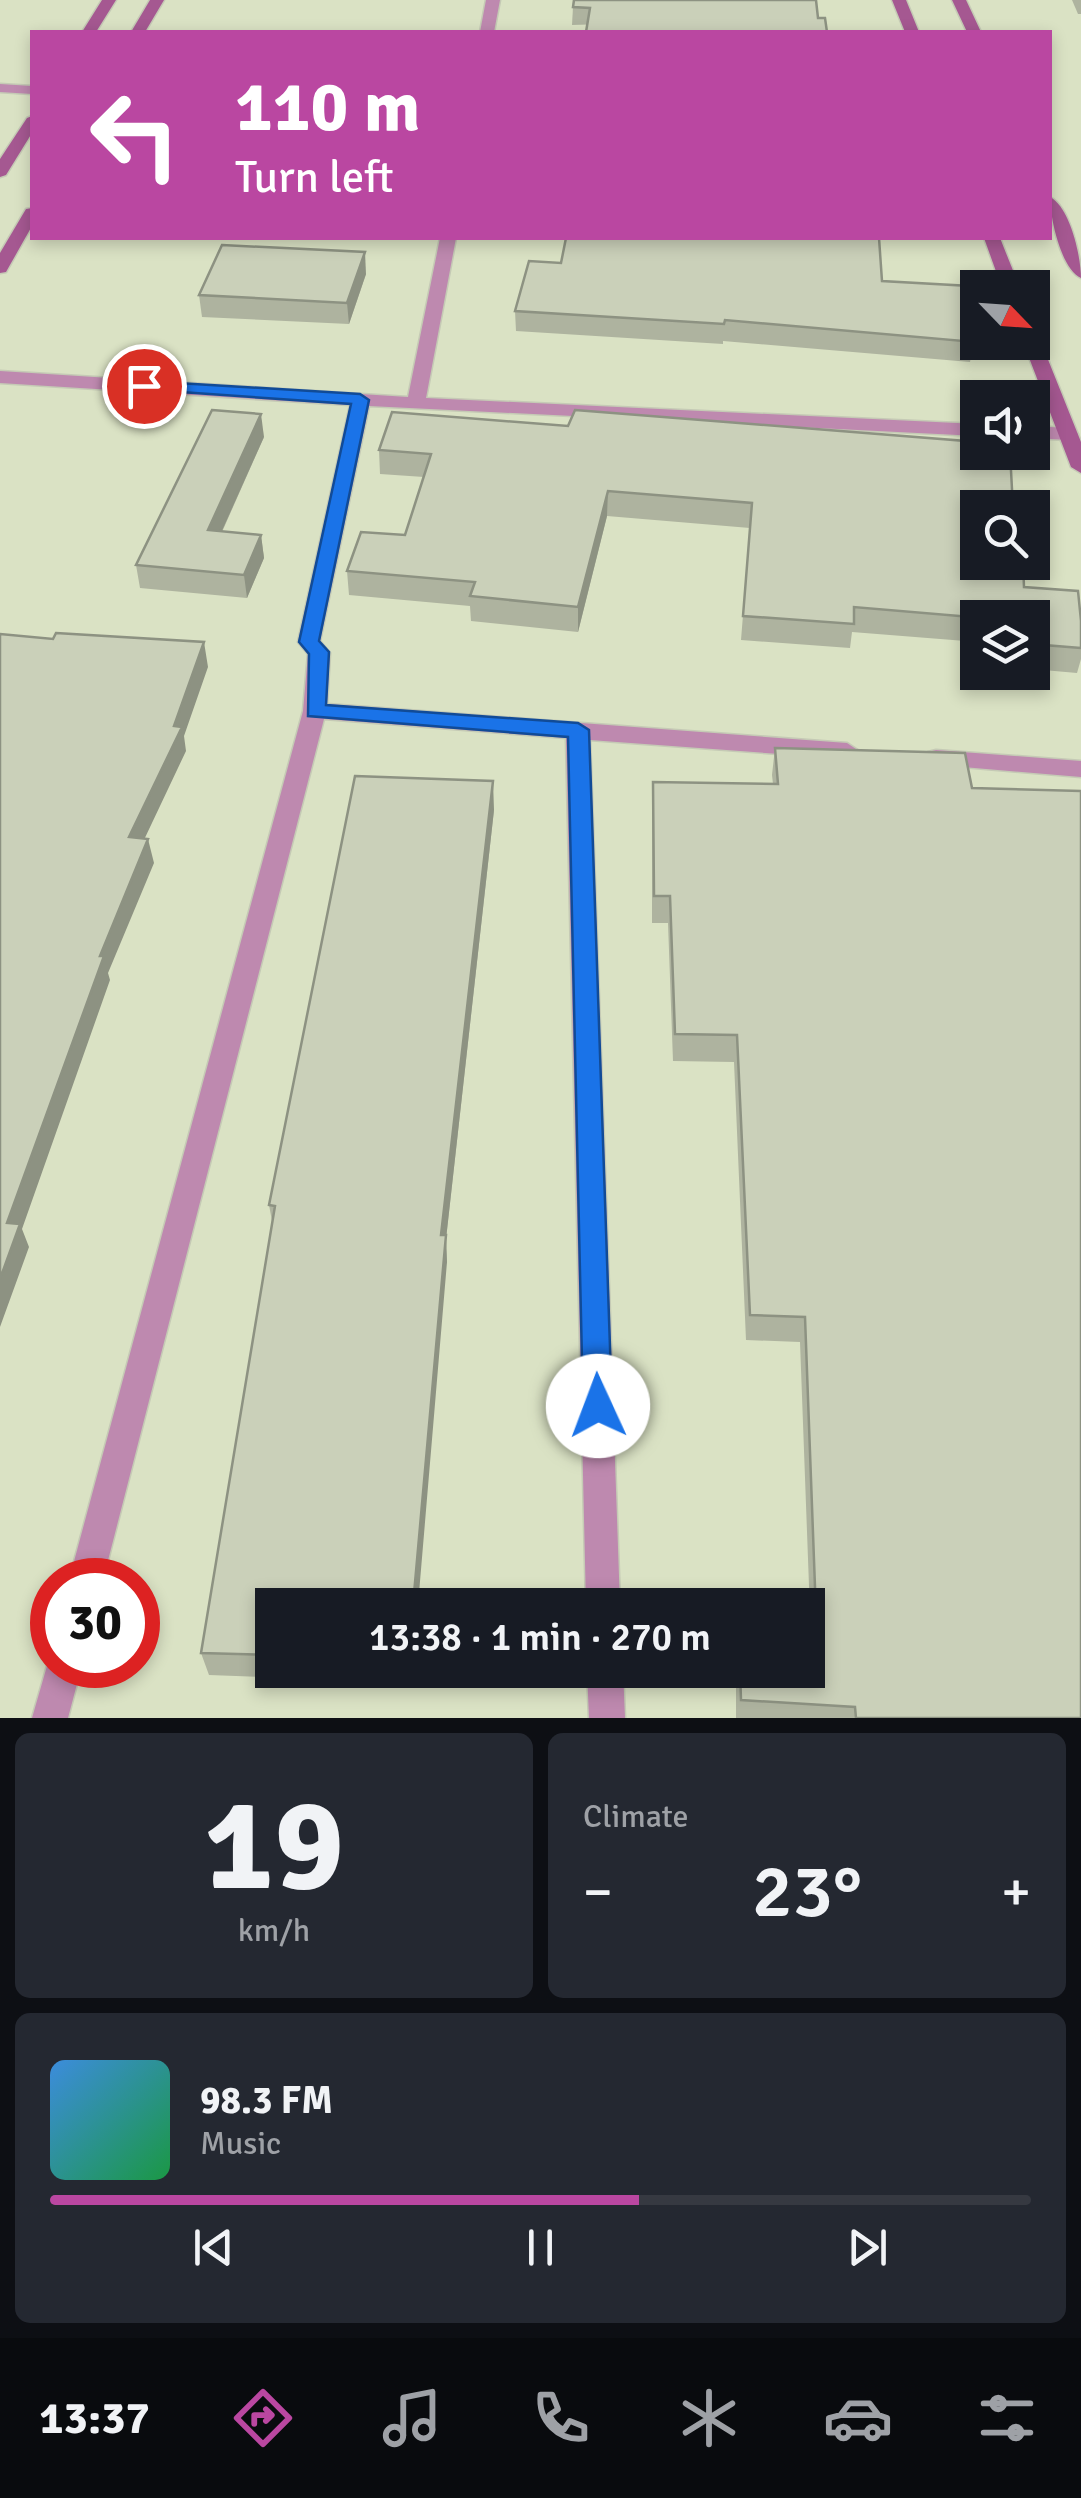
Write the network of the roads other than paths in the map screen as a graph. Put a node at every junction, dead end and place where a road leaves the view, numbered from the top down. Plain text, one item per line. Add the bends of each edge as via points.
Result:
1 (109, 0) edge
2 (157, 0) edge
3 (493, 0) edge
4 (899, 0) edge
5 (959, 0) edge
6 (89, 30) edge
7 (139, 30) edge
8 (487, 30) edge
9 (911, 30) edge
10 (973, 30) edge
11 (0, 88) edge
12 (30, 90) edge
13 (30, 124) edge
14 (0, 172) edge
15 (1052, 207) edge
16 (30, 216) edge
17 (448, 240) edge
18 (993, 240) edge
19 (0, 268) edge
20 (1004, 270) edge
21 (1081, 273) edge
22 (1039, 360) edge
23 (0, 376) edge
24 (360, 400) junction
25 (416, 403) junction
26 (960, 429) edge
27 (1050, 433) edge
28 (1068, 434) junction
29 (1081, 467) edge
30 (315, 711) junction
31 (578, 730) junction
32 (868, 753) edge
33 (907, 756) edge
34 (1081, 769) edge
35 (92, 1558) edge
36 (603, 1588) edge
37 (58, 1688) edge
38 (606, 1688) edge
39 (50, 1718) edge
40 (607, 1718) edge

1 - 6 street
2 - 7 street
3 - 8 street
4 - 9 street
5 - 10 street
11 - 12 street
13 - 14 street
15 - 21 street
16 - 19 street
17 - 25 street
18 - 20 street
22 - 28 street
23 - 24 street
24 - 25 street
24 - 30 street via 309,642 319,652
25 - 26 street
27 - 28 street
28 - 29 street
30 - 31 street
30 - 35 street
31 - 32 street
31 - 36 street
33 - 34 street
37 - 39 street
38 - 40 street

